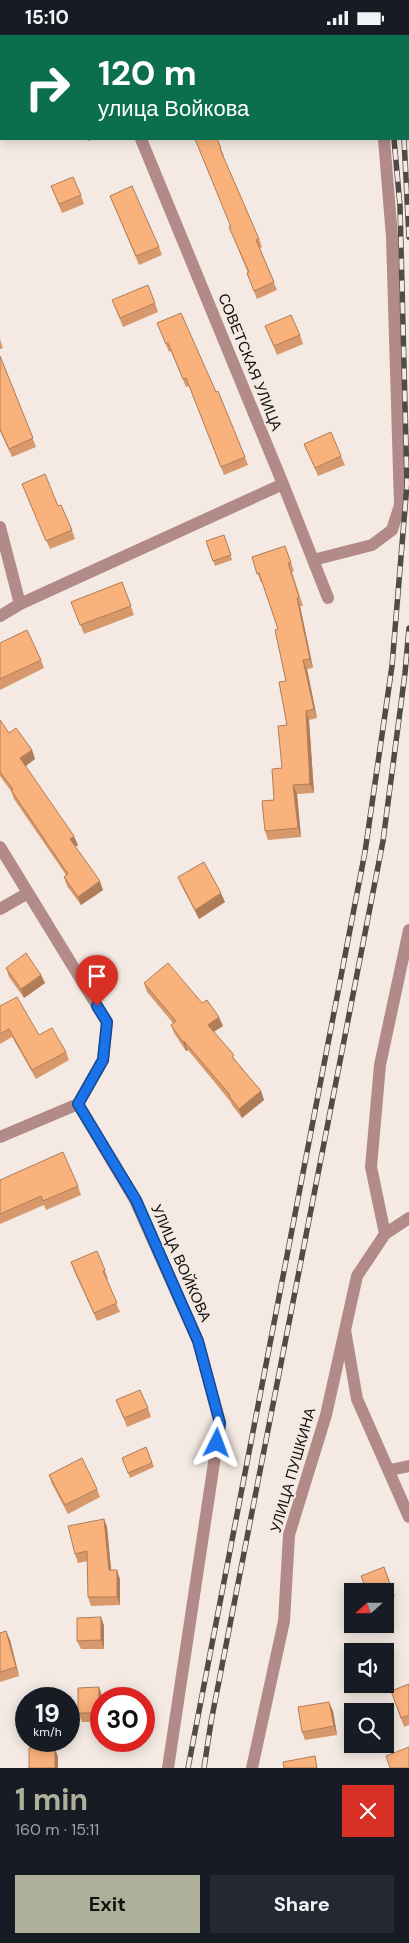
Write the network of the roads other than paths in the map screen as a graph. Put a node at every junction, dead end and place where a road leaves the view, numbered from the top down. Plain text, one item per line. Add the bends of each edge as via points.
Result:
1 (141, 140) edge
2 (384, 140) edge
3 (283, 484) junction
4 (0, 527) edge
5 (313, 560) junction
6 (328, 599) dead end
7 (20, 604) junction
8 (0, 615) edge
9 (0, 847) edge
10 (28, 893) junction
11 (0, 909) edge
12 (409, 931) edge
13 (78, 1104) junction
14 (0, 1137) edge
15 (409, 1218) edge
16 (385, 1234) junction
17 (345, 1330) junction
18 (409, 1466) edge
19 (390, 1470) junction
20 (409, 1517) edge
21 (168, 1768) edge
22 (252, 1768) edge

1 - 3 street, СОВЕТСКАЯ УЛИЦА
2 - 5 street via 392,237 400,505 392,530 372,545
3 - 5 street, СОВЕТСКАЯ УЛИЦА
3 - 7 street
4 - 7 street
5 - 6 street, СОВЕТСКАЯ УЛИЦА
7 - 8 street
9 - 10 street
10 - 11 street
10 - 13 street via 107,1022 103,1060
12 - 16 street via 380,1065 371,1167
13 - 14 street
13 - 21 street, УЛИЦА ВОЙКОВА via 136,1200 198,1341 220,1423
15 - 16 street
16 - 17 street, УЛИЦА ПУШКИНА via 357,1276
17 - 19 street via 357,1399
17 - 22 street, УЛИЦА ПУШКИНА via 326,1415 289,1535 284,1621
18 - 19 street
19 - 20 street

